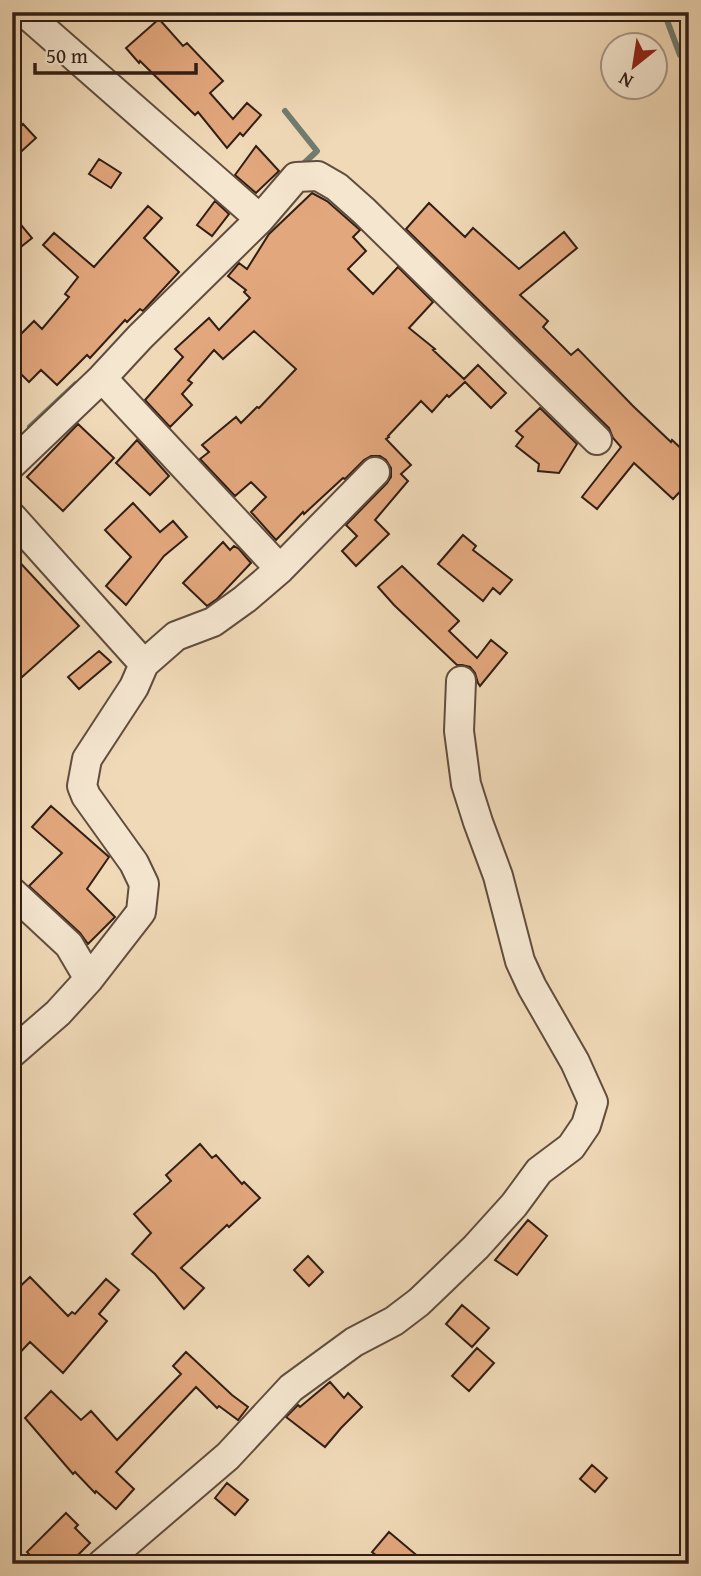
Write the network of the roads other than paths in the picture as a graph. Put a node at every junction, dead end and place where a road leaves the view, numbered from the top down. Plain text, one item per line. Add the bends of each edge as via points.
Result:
1 (24, 12) edge
2 (260, 219) junction
3 (102, 378) junction
4 (597, 440) dead end
5 (12, 464) edge
6 (375, 472) dead end
7 (12, 517) edge
8 (280, 569) junction
9 (144, 664) junction
10 (461, 681) dead end
11 (12, 892) edge
12 (89, 979) junction
13 (17, 1040) edge
14 (102, 1564) edge

1 - 2 street
2 - 3 street
2 - 4 street via 296,177 318,176 337,187
3 - 5 street
3 - 8 street
6 - 8 street
7 - 9 street
8 - 9 street via 213,622 176,636
9 - 12 street via 88,759 84,774 86,796 144,884 141,912
10 - 14 street via 458,731 466,783 498,876 520,961 593,1102 586,1125 571,1147 539,1171 484,1239 419,1302 291,1388 228,1456
11 - 12 street via 69,945
12 - 13 street via 58,1013

